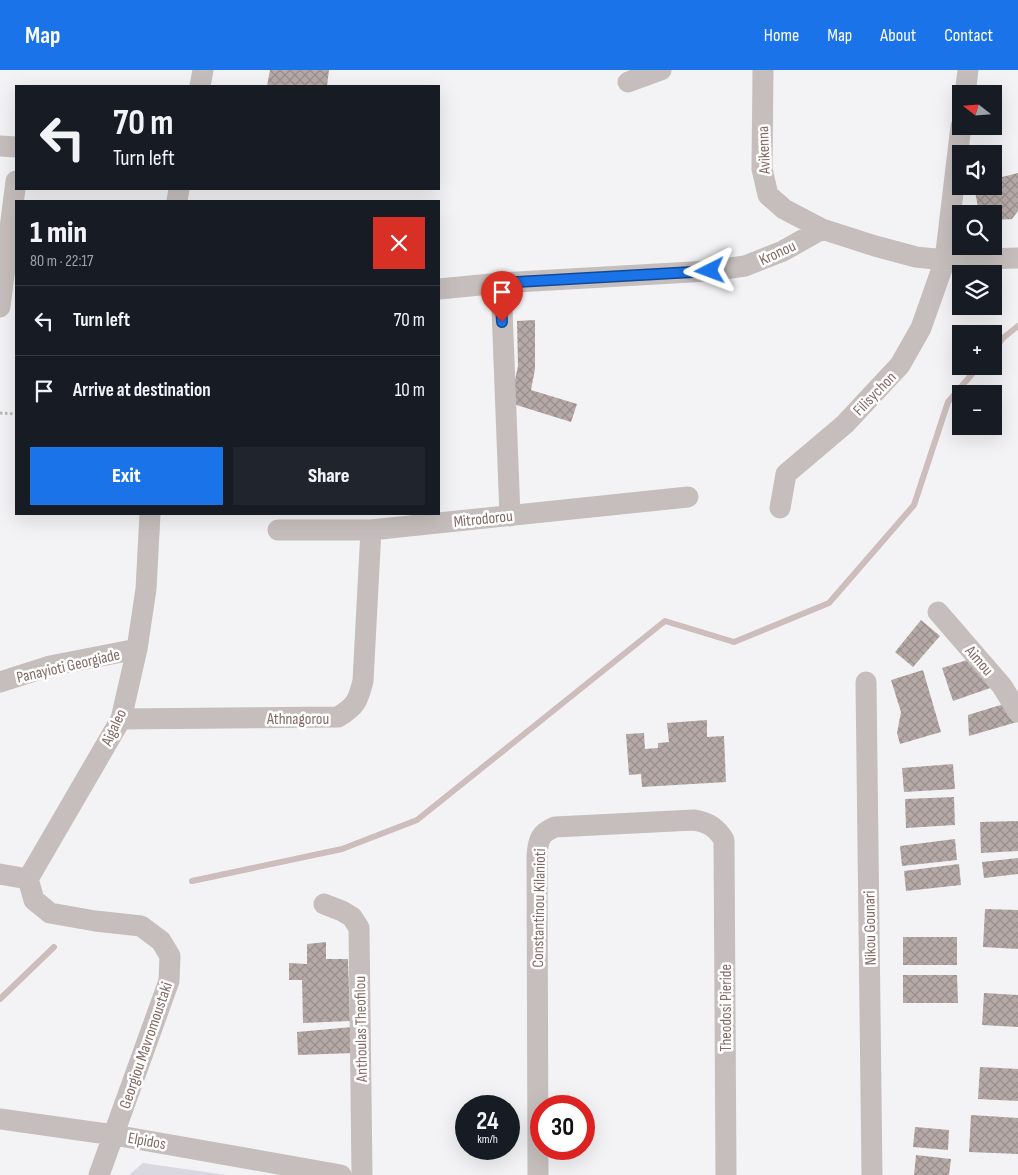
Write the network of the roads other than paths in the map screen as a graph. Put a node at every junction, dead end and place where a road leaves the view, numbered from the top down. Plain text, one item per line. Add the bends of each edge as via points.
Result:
1 (203, 70) edge
2 (661, 70) edge
3 (763, 70) edge
4 (968, 70) edge
5 (628, 82) dead end
6 (200, 85) edge
7 (967, 85) edge
8 (960, 135) edge
9 (0, 146) edge
10 (15, 147) edge
11 (15, 189) edge
12 (822, 228) junction
13 (1018, 258) edge
14 (945, 260) junction
15 (500, 283) junction
16 (440, 288) edge
17 (0, 307) edge
18 (688, 497) dead end
19 (780, 508) dead end
20 (150, 515) edge
21 (510, 516) junction
22 (278, 530) dead end
23 (371, 530) junction
24 (938, 612) dead end
25 (137, 649) junction
26 (0, 682) edge
27 (866, 682) dead end
28 (1018, 712) edge
29 (121, 719) junction
30 (724, 840) joint
31 (0, 874) edge
32 (28, 879) junction
33 (324, 904) dead end
34 (0, 1119) edge
35 (114, 1134) junction
36 (99, 1175) edge
37 (341, 1175) edge
38 (362, 1175) edge
39 (538, 1175) edge
40 (726, 1175) edge
41 (872, 1175) edge

1 - 6 street
2 - 5 street
3 - 12 street, Avikenna via 762,170 768,195 784,209
4 - 7 street
8 - 14 street, Filisychon
9 - 10 street
11 - 17 street
12 - 14 street via 916,257
12 - 15 street, Kronou via 784,251 745,266 710,271
13 - 14 street
14 - 19 street, Filisychon via 921,328 900,366 844,424 786,474
15 - 16 street, Kronou
15 - 21 street
18 - 21 street, Mitrodorou
20 - 25 street, Aigaleo via 146,589
21 - 23 street, Mitrodorou
22 - 23 street, Mitrodorou
23 - 29 street, Athnagorou via 363,681 358,700 349,711 338,717
24 - 28 street, Aimou via 1002,686
25 - 26 street, Panayioti Georgiade via 50,666
25 - 29 street, Aigaleo
27 - 41 street, Nikou Gounari
29 - 32 street, Aigaleo
30 - 39 street, Constantinou Kilanioti via 705,821 694,820 555,826 542,835 537,856
30 - 40 street, Theodosi Pieride
31 - 32 street
32 - 35 street, Georgiou Mavromoustaki via 34,900 50,913 142,926 161,941 170,956 169,981
33 - 38 street, Anthoulas Theofilou via 352,917 359,928
34 - 35 street, Elpidos
35 - 36 street, Georgiou Mavromoustaki
35 - 37 street, Elpidos

